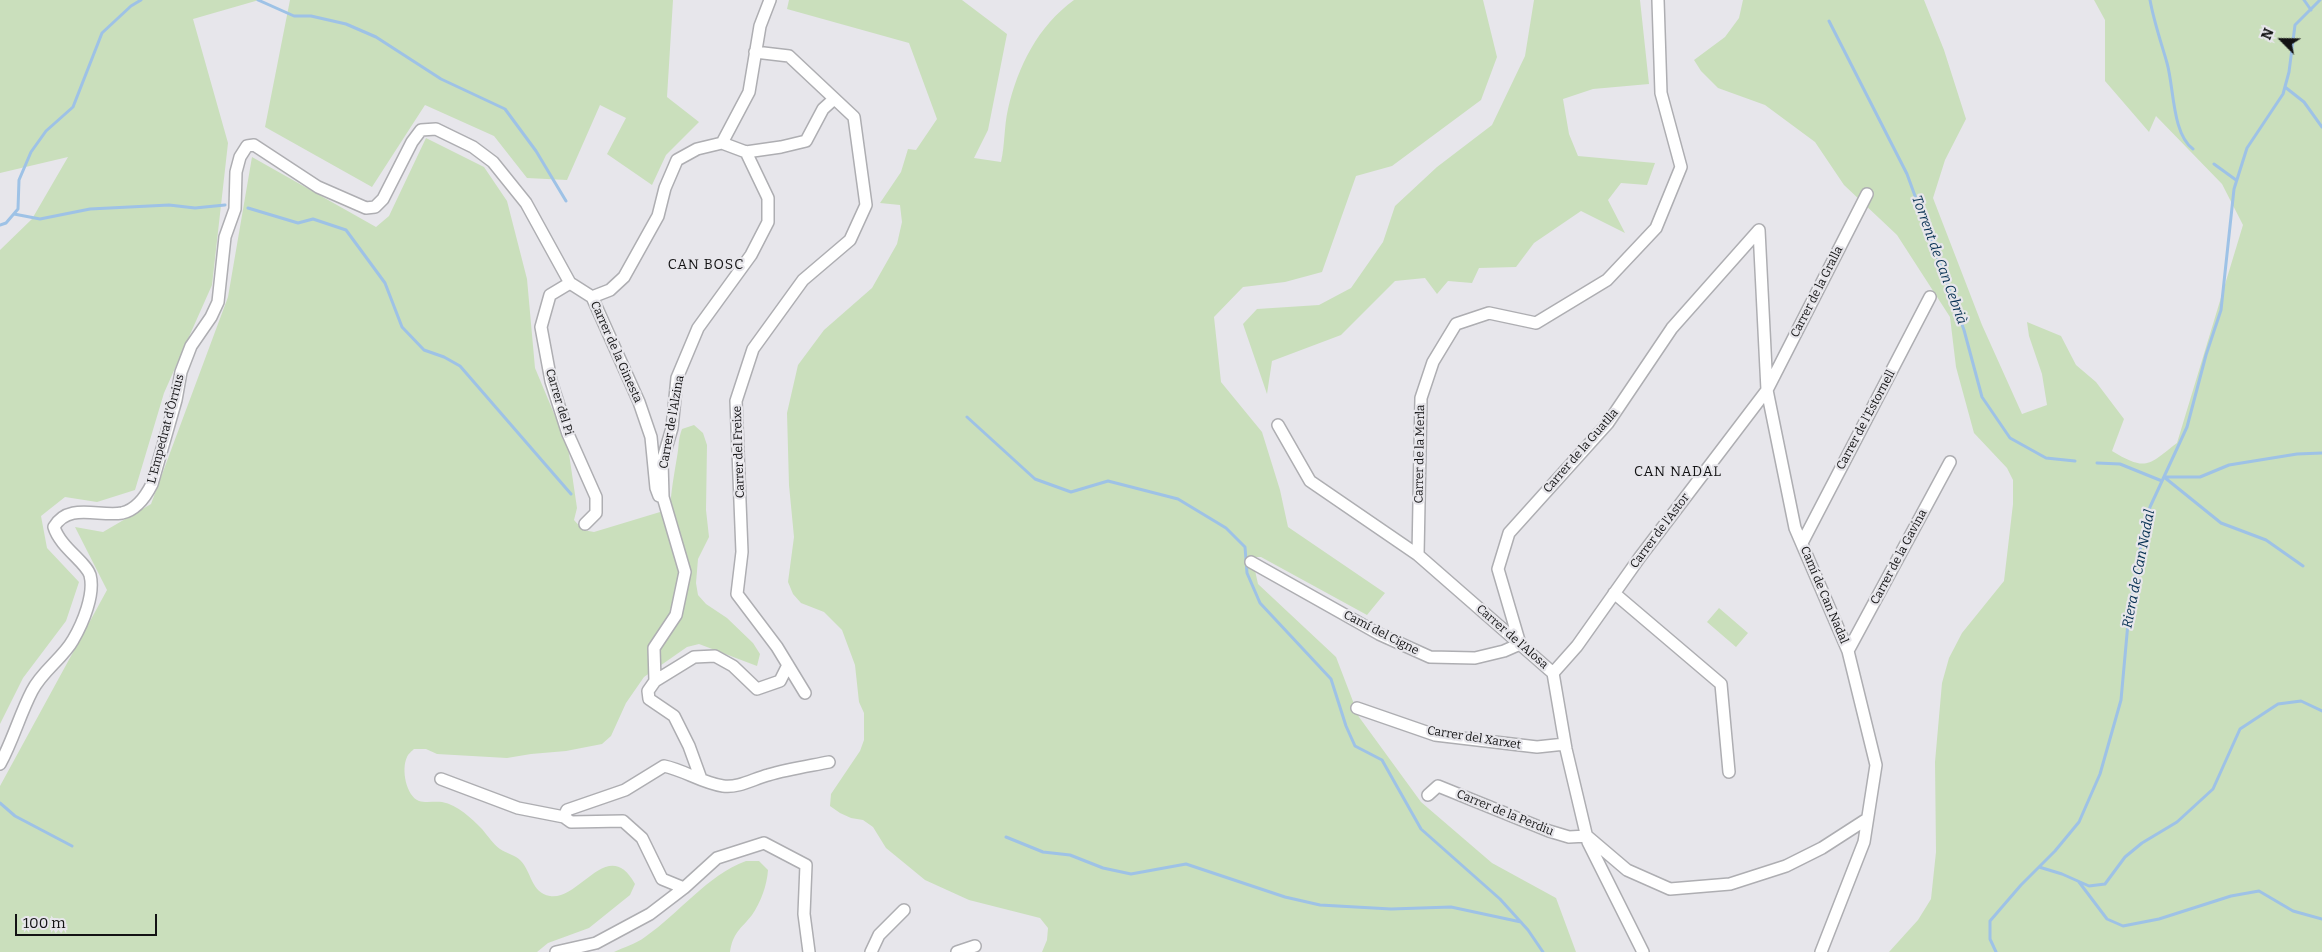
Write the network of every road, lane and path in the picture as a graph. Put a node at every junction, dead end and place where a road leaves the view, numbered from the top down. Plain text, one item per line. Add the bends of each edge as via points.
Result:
1 (770, 0) edge
2 (1658, 0) edge
3 (755, 52) junction
4 (834, 99) junction
5 (722, 143) junction
6 (247, 146) joint
7 (746, 152) junction
8 (1867, 194) dead end
9 (1759, 230) joint
10 (570, 283) junction
11 (592, 297) junction
12 (1930, 297) dead end
13 (1767, 390) junction
14 (1278, 425) dead end
15 (1950, 462) dead end
16 (663, 497) junction
17 (585, 524) dead end
18 (1802, 544) junction
19 (1418, 555) junction
20 (1251, 562) dead end
21 (1614, 593) junction
22 (1520, 644) junction
23 (1848, 651) junction
24 (788, 665) junction
25 (1553, 673) junction
26 (655, 681) junction
27 (805, 693) dead end
28 (1357, 708) dead end
29 (1565, 744) junction
30 (829, 762) dead end
31 (0, 764) edge
32 (1729, 772) dead end
33 (441, 778) dead end
34 (700, 779) junction
35 (1428, 795) dead end
36 (567, 819) junction
37 (1868, 819) junction
38 (1587, 836) junction
39 (684, 888) junction
40 (904, 910) dead end
41 (975, 946) dead end
42 (556, 952) edge
43 (809, 952) edge
44 (871, 952) edge
45 (957, 952) edge
46 (1643, 952) edge
47 (1821, 952) edge

1 - 3 street
2 - 19 street, Carrer de la Merla via 1661,93 1681,167 1656,228 1607,280 1536,322 1489,314 1456,324 1433,362 1422,398
3 - 4 street, Carrer del Freixe via 789,56
3 - 5 street via 749,92
4 - 7 street via 823,108 806,141
4 - 24 street, Carrer del Freixe via 854,117 866,206 850,240 803,280 753,349 736,401 742,552 737,594
5 - 7 street
5 - 11 street via 697,149 677,160 658,216 624,277 610,290
6 - 10 street, Carrer de la Ginesta via 254,145 318,187 366,208 383,199 421,130 436,129 473,147 493,162 526,203
6 - 31 street, L'Empedrat d'Òrrius via 236,172 235,208 225,237 218,302 212,317 191,346 181,372 152,484 135,506 123,513 69,512 54,526 56,535 90,572 92,586 72,641 33,689
7 - 16 street, Carrer de l'Alzina via 768,198 768,222 750,256 698,328 677,378 672,428 662,462
8 - 13 street, Carrer de la Gralla
9 - 13 street, Camí de Can Nadal
9 - 22 street, Carrer de la Guatlla via 1672,328 1608,424 1508,532 1498,569
10 - 11 street, Carrer de la Ginesta
10 - 17 street, Carrer del Pi via 550,295 541,327 551,381 568,434 596,497 596,513
11 - 16 street, Carrer de la Ginesta via 639,402 651,437 656,488 659,496
12 - 18 street, Carrer de l'Estornell
13 - 18 street, Camí de Can Nadal via 1795,528
13 - 21 street, Carrer de l'Astor
14 - 19 street, Carrer de l'Alosa via 1310,481
15 - 23 street, Carrer de la Gavina
16 - 26 street, Carrer de l'Alzina via 685,572 676,615 654,648
18 - 23 street, Camí de Can Nadal
19 - 22 street, Carrer de l'Alosa
20 - 22 street, Camí del Cigne via 1378,634 1430,657 1475,658
21 - 25 street, Carrer de l'Astor via 1577,646
21 - 32 street via 1721,684
22 - 25 street, Carrer de l'Alosa
23 - 37 street, Camí de Can Nadal via 1876,765
24 - 26 street via 780,681 757,689 733,666 715,656 694,658
24 - 27 street, Carrer del Freixe
25 - 29 street, Carrer de l'Alosa
26 - 34 street, Carrer de l'Alzina via 648,691 649,699 674,716
28 - 29 street, Carrer del Xarxet via 1434,735 1537,747
29 - 38 street, Carrer de l'Alosa
30 - 34 street via 724,786
33 - 36 street via 518,808
34 - 36 street via 664,766 625,790 567,810
35 - 38 street, Carrer de la Perdiu via 1438,786 1550,831 1569,837
36 - 39 street via 623,821 642,838 662,879
37 - 38 street via 1786,866 1730,884 1670,889 1627,870
37 - 47 street, Camí de Can Nadal via 1864,842
38 - 46 street, Carrer de l'Alosa
39 - 42 street via 650,914 596,943
39 - 43 street via 718,858 764,843 806,865 804,914
40 - 44 street via 879,935
41 - 45 street

